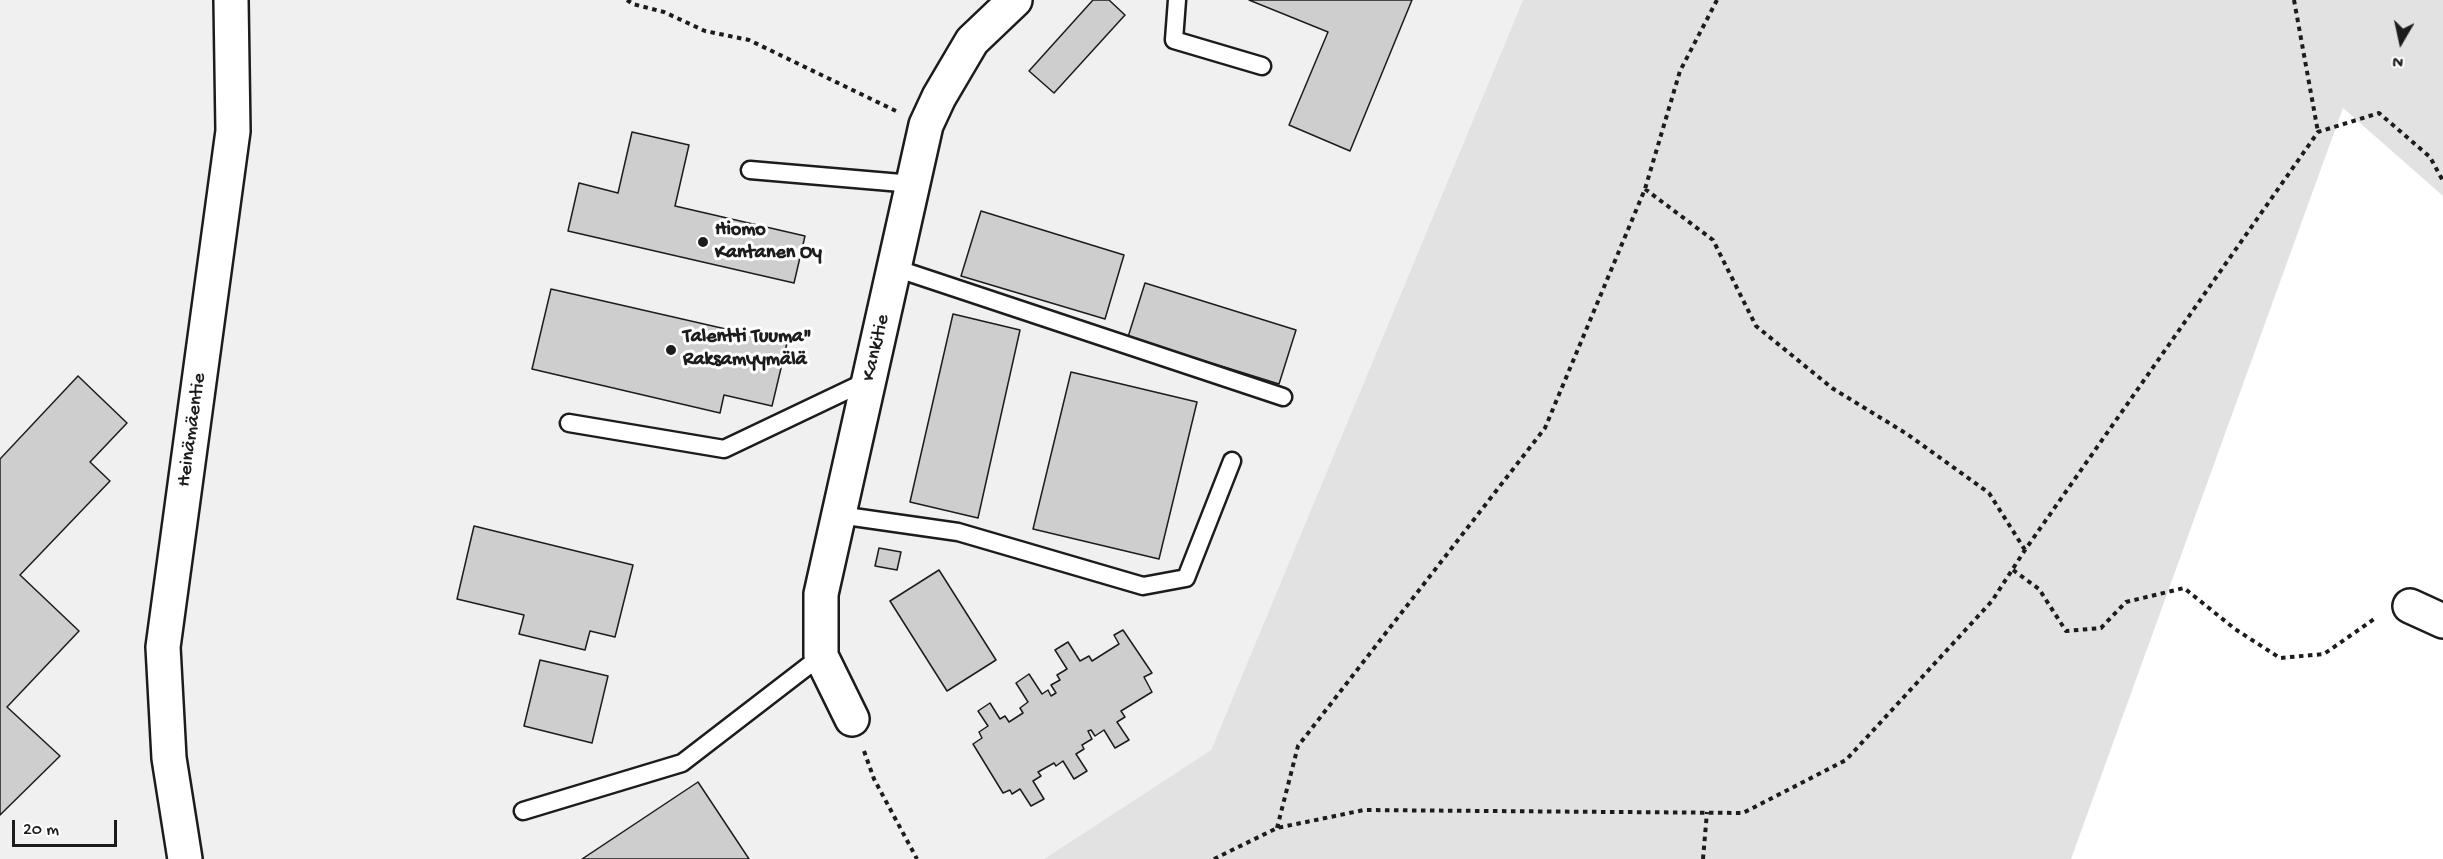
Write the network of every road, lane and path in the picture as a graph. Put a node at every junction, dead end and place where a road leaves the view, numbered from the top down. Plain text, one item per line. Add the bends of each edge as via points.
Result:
1 (231, 0) edge
2 (627, 0) edge
3 (1015, 0) edge
4 (1177, 0) edge
5 (1717, 0) edge
6 (2294, 0) edge
7 (1262, 66) dead end
8 (926, 125) junction
9 (2318, 132) junction
10 (750, 170) dead end
11 (2443, 181) edge
12 (913, 184) junction
13 (1645, 189) junction
14 (895, 268) junction
15 (870, 380) junction
16 (1283, 397) dead end
17 (569, 423) dead end
18 (1232, 461) dead end
19 (839, 515) junction
20 (2025, 550) junction
21 (2013, 570) junction
22 (2423, 612) edge
23 (821, 656) junction
24 (852, 719) joint
25 (523, 811) dead end
26 (1707, 812) junction
27 (1277, 828) junction
28 (185, 859) edge
29 (917, 859) edge
30 (1214, 859) edge
31 (1702, 859) edge

1 - 28 street, Heinämäentie via 233,131 163,647 169,758
2 - 8 path via 705,31 749,40
3 - 8 street, Kankitie via 972,41
4 - 7 lane via 1174,40
5 - 13 path via 1680,71
6 - 9 path
8 - 12 street, Kankitie
9 - 11 path via 2379,112 2430,157
9 - 20 path
10 - 12 lane
12 - 14 street, Kankitie
13 - 20 path via 1713,240 1756,326 1832,388 1989,493
13 - 27 path via 1545,428 1298,746
14 - 15 street, Kankitie
14 - 16 lane
15 - 17 lane via 724,448
15 - 19 street, Kankitie
18 - 19 lane via 1186,578 1143,586 958,532
19 - 23 street, Kankitie via 821,594
20 - 21 path
21 - 22 path via 2039,589 2066,631 2101,628 2126,602 2184,588 2235,629 2280,658 2324,654 2376,618
21 - 26 path via 1992,601 1846,760 1743,813
23 - 24 street, Kankitie
23 - 25 lane via 681,763
24 - 29 path via 874,779
26 - 27 path via 1364,810
26 - 31 path
27 - 30 path

